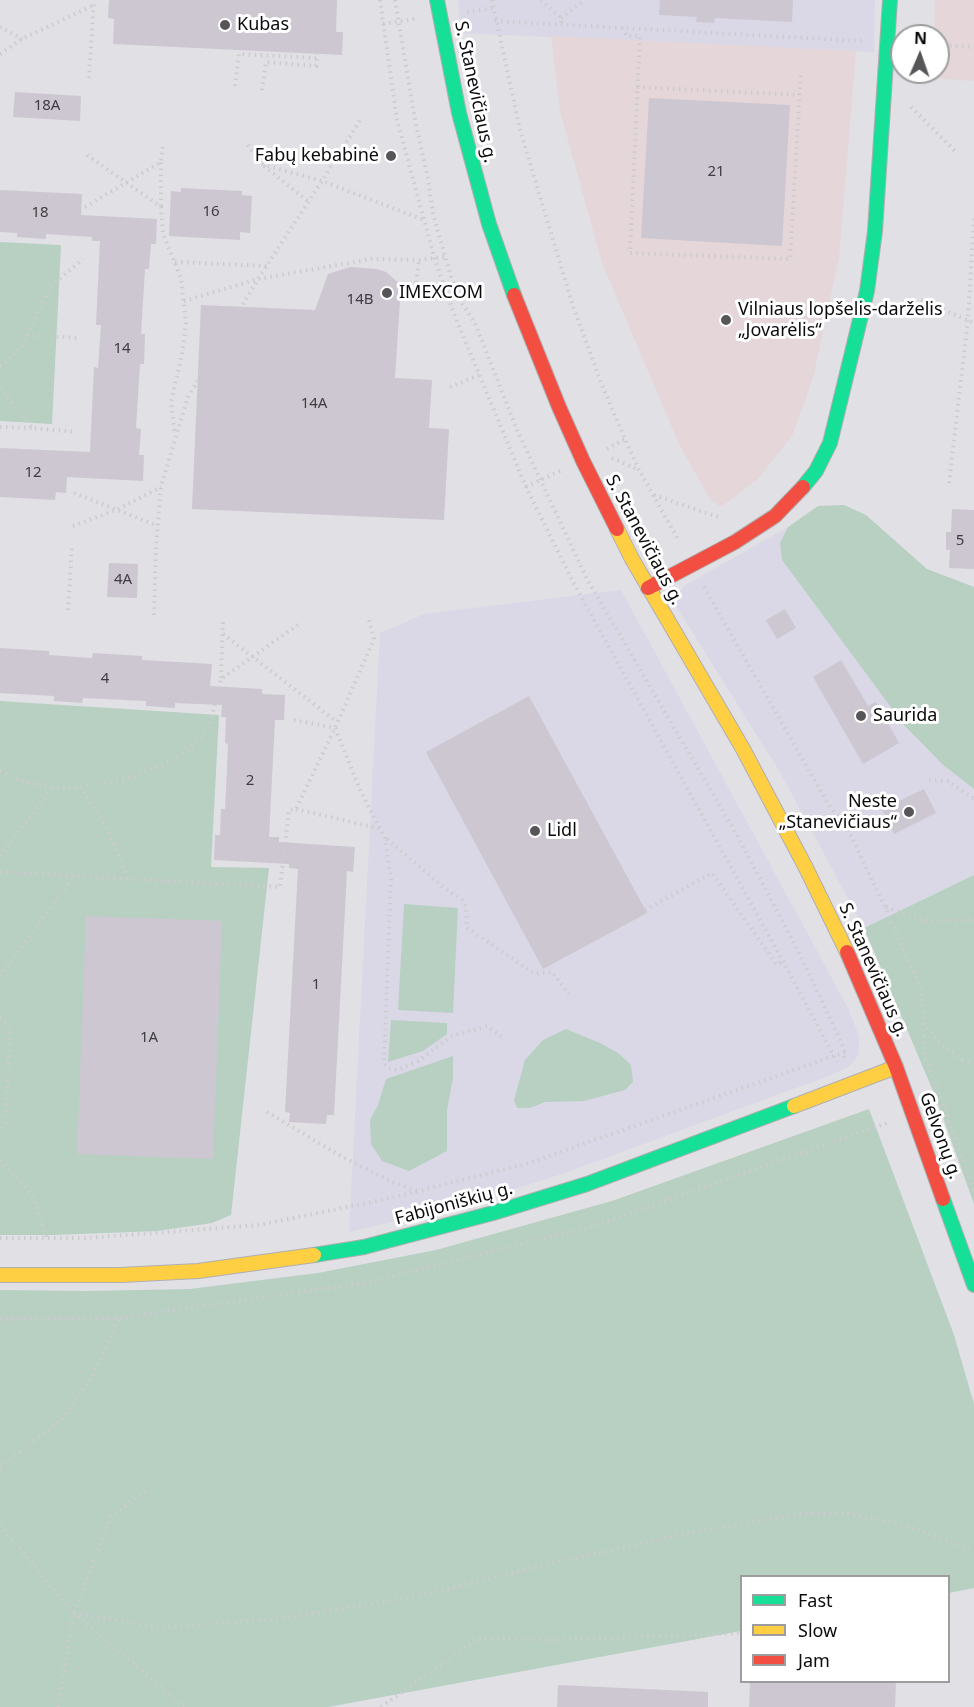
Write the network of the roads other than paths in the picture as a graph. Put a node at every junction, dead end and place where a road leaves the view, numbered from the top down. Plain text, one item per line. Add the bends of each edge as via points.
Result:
1 (437, 0) edge
2 (890, 0) edge
3 (648, 588) junction
4 (896, 1067) junction
5 (0, 1275) edge
6 (974, 1285) edge

1 - 3 street, S. Stanevičiaus g. via 470,160 497,247 525,325 583,461
2 - 3 street via 875,231 867,291 830,443 816,471 775,516
3 - 4 street, S. Stanevičiaus g. via 783,824 854,966
4 - 5 street, Fabijoniškių g. via 587,1184 364,1247 198,1271
4 - 6 street, Gelvonų g.

